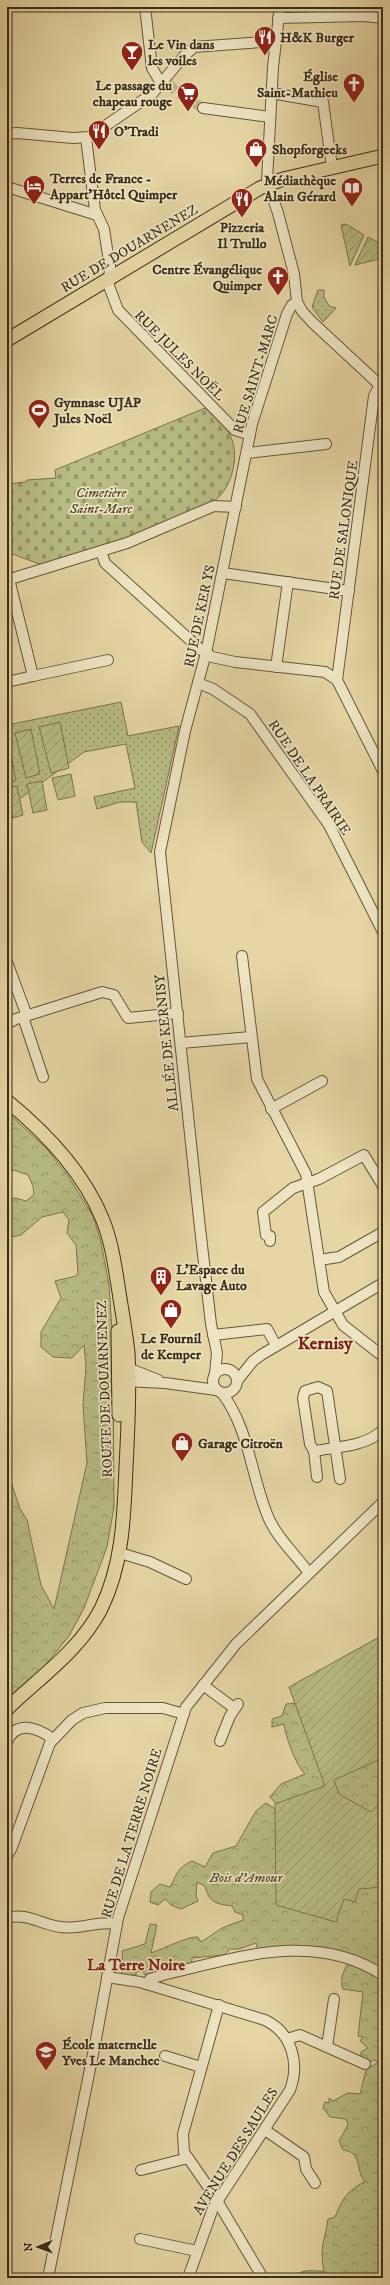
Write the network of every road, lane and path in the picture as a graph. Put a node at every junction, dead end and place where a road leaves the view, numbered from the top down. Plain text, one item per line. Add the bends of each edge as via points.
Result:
1 (145, 7) edge
2 (280, 7) edge
3 (278, 18) junction
4 (383, 18) edge
5 (274, 41) junction
6 (165, 83) junction
7 (271, 93) junction
8 (203, 108) tunnel mouth
9 (270, 117) junction
10 (7, 134) edge
11 (86, 138) junction
12 (383, 156) edge
13 (332, 167) junction
14 (268, 184) junction
15 (7, 187) edge
16 (97, 215) junction
17 (108, 279) junction
18 (298, 302) junction
19 (7, 340) edge
20 (382, 387) edge
21 (250, 435) junction
22 (326, 444) dead end
23 (247, 453) junction
24 (236, 507) junction
25 (101, 551) junction
26 (223, 573) junction
27 (8, 579) edge
28 (288, 582) junction
29 (349, 591) junction
30 (206, 653) junction
31 (108, 660) dead end
32 (276, 667) junction
33 (34, 676) junction
34 (337, 680) junction
35 (7, 682) edge
36 (198, 684) junction
37 (185, 731) joint
38 (383, 771) edge
39 (383, 932) edge
40 (242, 956) dead end
41 (7, 962) edge
42 (178, 1013) junction
43 (25, 1016) junction
44 (7, 1024) edge
45 (251, 1036) junction
46 (180, 1043) junction
47 (43, 1077) dead end
48 (322, 1081) dead end
49 (7, 1101) edge
50 (272, 1109) junction
51 (308, 1182) junction
52 (383, 1186) edge
53 (383, 1232) edge
54 (270, 1241) dead end
55 (319, 1260) junction
56 (116, 1273) junction
57 (383, 1283) edge
58 (334, 1312) junction
59 (213, 1335) junction
60 (273, 1340) dead end
61 (128, 1353) junction
62 (217, 1353) junction
63 (382, 1355) edge
64 (253, 1361) junction
65 (230, 1370) junction
66 (123, 1375) junction
67 (214, 1376) junction
68 (147, 1378) junction
69 (236, 1385) junction
70 (196, 1387) junction
71 (219, 1391) junction
72 (128, 1399) junction
73 (237, 1416) junction
74 (383, 1430) edge
75 (336, 1447) junction
76 (314, 1451) junction
77 (317, 1477) dead end
78 (340, 1479) dead end
79 (383, 1502) edge
80 (124, 1504) junction
81 (120, 1553) junction
82 (309, 1573) junction
83 (186, 1579) dead end
84 (203, 1685) junction
85 (7, 1709) edge
86 (184, 1714) junction
87 (53, 1739) junction
88 (220, 1741) dead end
89 (7, 1742) edge
90 (7, 1856) edge
91 (7, 1918) edge
92 (117, 1924) junction
93 (383, 1975) edge
94 (107, 1977) junction
95 (146, 1984) junction
96 (334, 1999) dead end
97 (218, 2005) junction
98 (287, 2039) junction
99 (327, 2048) junction
100 (165, 2056) dead end
101 (365, 2064) dead end
102 (201, 2067) junction
103 (265, 2130) junction
104 (188, 2158) junction
105 (141, 2170) dead end
106 (315, 2183) dead end
107 (217, 2202) junction
108 (140, 2239) dead end
109 (197, 2251) junction
110 (48, 2278) edge
111 (188, 2278) edge
112 (263, 2278) edge

1 - 6 street via 152,68
2 - 3 street
3 - 4 street
3 - 5 street
5 - 6 street via 194,47 184,56
5 - 7 street
6 - 11 street via 143,102
7 - 9 street
7 - 13 street via 323,102
8 - 9 street
9 - 14 street via 266,170
10 - 11 street via 17,132
11 - 16 street, RUE JULES NOËL
12 - 13 main road, RUE DE DOUARNENEZ
13 - 14 main road, RUE DE DOUARNENEZ
14 - 17 main road, RUE DE DOUARNENEZ
14 - 18 street via 294,274
15 - 16 street
16 - 17 street, RUE JULES NOËL via 104,228 110,265
17 - 19 main road, RUE DE DOUARNENEZ
17 - 21 street, RUE JULES NOËL via 112,298 123,316 235,430
18 - 20 street via 312,322
18 - 21 street, RUE SAINT-MARC via 290,308 284,323
20 - 29 street, RUE DE SALONIQUE via 374,396
21 - 23 street, RUE SAINT-MARC
22 - 23 street
23 - 24 street, RUE SAINT-MARC
24 - 25 street via 214,506 127,543
24 - 26 street, RUE DE KER YS
25 - 27 street
25 - 30 street via 105,563
26 - 28 street
26 - 30 street, RUE DE KER YS
27 - 33 street
28 - 29 street
28 - 32 street
29 - 34 street, RUE DE SALONIQUE
30 - 32 street via 220,659
30 - 36 street, RUE DE KER YS
31 - 33 street
32 - 34 street via 325,672
33 - 35 street
34 - 38 street
36 - 37 street, RUE DE KER YS
36 - 39 street, RUE DE LA PRAIRIE via 213,689 250,714 329,825
37 - 42 street, ALLÉE DE KERNISY via 160,852
40 - 45 street
41 - 43 street
42 - 43 street via 128,1018 114,995 107,992
42 - 46 street, ALLÉE DE KERNISY
43 - 44 street
43 - 47 street
45 - 46 street
45 - 50 street via 256,1079
46 - 59 street, ALLÉE DE KERNISY
48 - 50 street
49 - 56 main road, ROUTE DE DOUARNENEZ via 51,1142 89,1194 106,1230
50 - 51 street
51 - 52 street via 364,1155
51 - 54 street via 288,1191 263,1212 266,1235 270,1236
51 - 55 street
53 - 55 street via 339,1257
55 - 58 street via 322,1288
56 - 61 main road, ROUTE DE DOUARNENEZ
56 - 66 main road, ROUTE DE DOUARNENEZ
57 - 58 street
58 - 63 street via 347,1329
58 - 64 street
59 - 60 street via 267,1329
59 - 62 street, ALLÉE DE KERNISY
61 - 66 main road, ROUTE DE DOUARNENEZ
61 - 68 street
62 - 65 street, ALLÉE DE KERNISY
62 - 67 street, ALLÉE DE KERNISY
64 - 65 street
64 - 69 street
65 - 67 street via 221,1370
65 - 69 street
66 - 68 street
66 - 72 main road, ROUTE DE DOUARNENEZ
66 - 80 main road, ROUTE DE DOUARNENEZ
67 - 70 street
67 - 71 street
68 - 70 street
68 - 72 street
69 - 71 street via 231,1392
69 - 73 street
70 - 71 street
71 - 73 street
72 - 80 main road, ROUTE DE DOUARNENEZ
73 - 82 street via 269,1520 280,1538
74 - 75 street via 369,1441
75 - 76 street
75 - 76 street via 327,1391 312,1387 305,1391 303,1398 310,1444
75 - 78 street
76 - 77 street
79 - 82 street, RUE DE LA TERRE NOIRE via 325,1561
80 - 81 main road, ROUTE DE DOUARNENEZ
81 - 83 street via 150,1562
81 - 85 main road, ROUTE DE DOUARNENEZ via 103,1603 88,1629 65,1656
82 - 84 street, RUE DE LA TERRE NOIRE via 236,1644
84 - 86 street, RUE DE LA TERRE NOIRE
84 - 88 street via 236,1706
86 - 87 street via 163,1708 97,1709 83,1712
86 - 92 street, RUE DE LA TERRE NOIRE
87 - 89 street via 37,1728 27,1727 13,1733
87 - 90 street via 46,1751
91 - 92 street via 24,1916 66,1928
92 - 94 street, RUE DE LA TERRE NOIRE
93 - 95 street via 366,1966 330,1954 288,1950 163,1975 150,1979
94 - 95 street, AVENUE DES SAULES
94 - 110 street, RUE DE LA TERRE NOIRE
95 - 97 street, AVENUE DES SAULES
96 - 99 street
97 - 98 street, AVENUE DES SAULES via 269,2022
97 - 102 street
98 - 99 street via 300,2035
98 - 103 street, AVENUE DES SAULES via 294,2059 293,2080 288,2095
99 - 101 street
100 - 102 street
102 - 104 street via 183,2134 183,2149
103 - 106 street via 304,2157 306,2170
103 - 107 street, AVENUE DES SAULES
104 - 105 street
104 - 107 street
107 - 109 street, AVENUE DES SAULES via 207,2220
107 - 112 street
108 - 109 street
109 - 111 street, AVENUE DES SAULES

